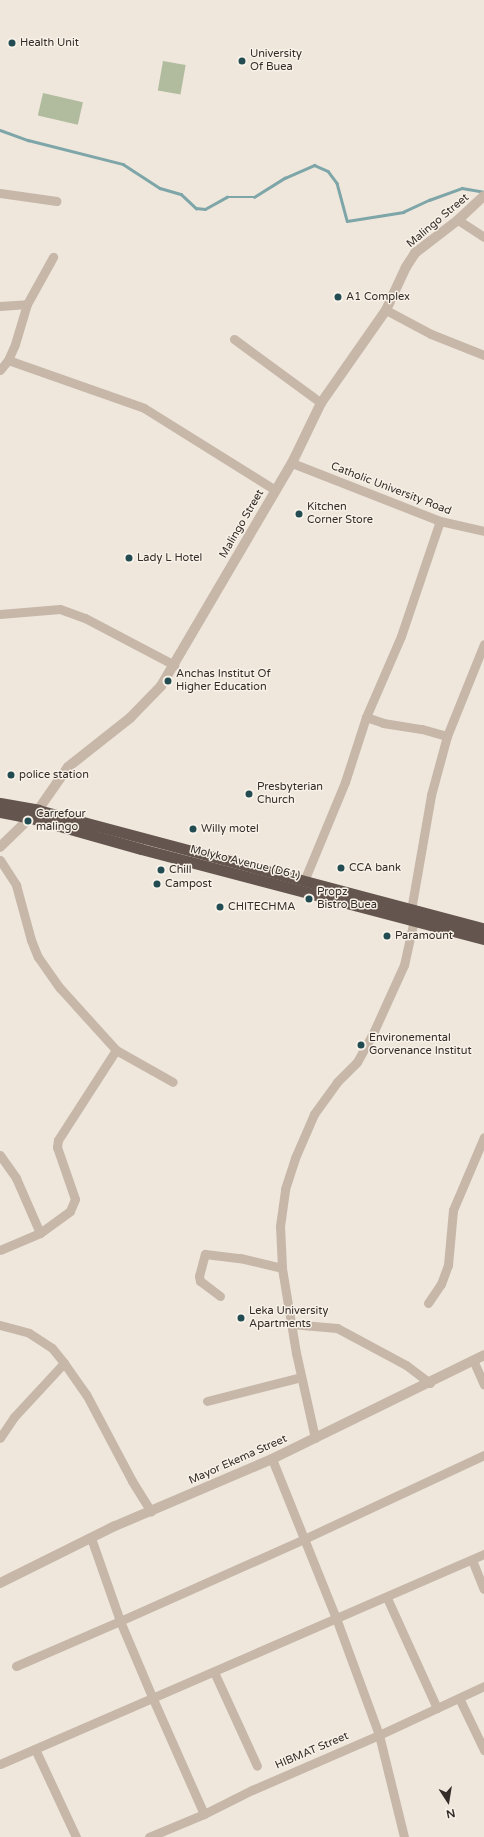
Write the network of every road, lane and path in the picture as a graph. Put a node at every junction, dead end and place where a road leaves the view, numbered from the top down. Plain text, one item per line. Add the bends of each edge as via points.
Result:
1 (0, 193) edge
2 (484, 197) edge
3 (56, 201) dead end
4 (458, 220) junction
5 (484, 237) edge
6 (53, 257) dead end
7 (27, 304) junction
8 (0, 306) edge
9 (386, 310) junction
10 (234, 339) dead end
11 (484, 356) edge
12 (8, 360) junction
13 (0, 370) edge
14 (321, 403) junction
15 (292, 464) junction
16 (275, 490) junction
17 (440, 521) junction
18 (484, 531) edge
19 (0, 614) edge
20 (484, 644) edge
21 (174, 665) junction
22 (366, 717) junction
23 (447, 736) junction
24 (0, 803) edge
25 (0, 812) edge
26 (35, 814) junction
27 (0, 847) edge
28 (0, 860) edge
29 (304, 881) junction
30 (412, 915) junction
31 (484, 929) edge
32 (484, 939) edge
33 (116, 1050) junction
34 (173, 1082) dead end
35 (484, 1137) edge
36 (0, 1155) edge
37 (40, 1233) junction
38 (0, 1250) edge
39 (282, 1268) junction
40 (220, 1296) dead end
41 (428, 1303) dead end
42 (291, 1324) junction
43 (0, 1325) edge
44 (484, 1355) edge
45 (472, 1360) junction
46 (64, 1363) junction
47 (301, 1377) junction
48 (430, 1383) junction
49 (484, 1385) edge
50 (207, 1401) dead end
51 (0, 1438) edge
52 (315, 1438) junction
53 (484, 1455) edge
54 (272, 1459) junction
55 (151, 1511) junction
56 (91, 1538) junction
57 (304, 1539) junction
58 (484, 1554) edge
59 (472, 1560) junction
60 (0, 1583) edge
61 (484, 1589) edge
62 (387, 1598) junction
63 (336, 1618) junction
64 (120, 1622) junction
65 (16, 1666) dead end
66 (214, 1672) junction
67 (484, 1686) edge
68 (459, 1698) junction
69 (153, 1699) junction
70 (437, 1708) junction
71 (379, 1735) junction
72 (35, 1749) junction
73 (484, 1750) edge
74 (0, 1764) edge
75 (257, 1766) dead end
76 (204, 1814) junction
77 (76, 1837) edge
78 (149, 1837) edge
79 (404, 1837) edge

1 - 3 street
2 - 4 street, Malingo Street
4 - 5 street
4 - 9 street, Malingo Street via 415,253
6 - 7 street
7 - 8 street
7 - 12 street
9 - 11 street via 431,334
9 - 14 street, Malingo Street
10 - 14 street
12 - 13 street
12 - 16 street via 144,408
14 - 15 street, Malingo Street
15 - 16 street, Malingo Street
15 - 17 street, Catholic University Road
16 - 21 street, Malingo Street
17 - 18 street, Catholic University Road
17 - 22 street via 401,636
19 - 21 street via 60,609 85,618
20 - 23 street
21 - 26 street, Malingo Street via 162,686 138,711 68,767
22 - 23 street via 383,723 422,728
22 - 29 street via 345,782
23 - 30 street via 431,795
24 - 26 highway, Molyko Avenue (D61)
25 - 26 highway, Molyko Avenue (D61)
26 - 27 street, Malingo Street
26 - 29 highway, Molyko Avenue (D61)
26 - 30 highway, Molyko Avenue (D61) via 218,870
28 - 33 street via 16,885 38,957 60,988
29 - 30 highway, Molyko Avenue (D61)
30 - 31 highway, Molyko Avenue (D61)
30 - 32 highway, Molyko Avenue (D61)
30 - 39 street via 404,965 374,1031 357,1062 337,1082 314,1114 295,1158 280,1214
33 - 34 street
33 - 37 street via 58,1140 57,1147 75,1199 70,1211
35 - 41 street via 452,1210 448,1265
36 - 37 street via 16,1178
37 - 38 street
39 - 40 street via 240,1258 205,1254 200,1281
39 - 42 street
42 - 47 street
42 - 48 street via 337,1328 406,1365
43 - 46 street via 29,1333 52,1348
44 - 45 street, Mayor Ekema Street
45 - 48 street, Mayor Ekema Street
45 - 49 street
46 - 51 street via 14,1417
46 - 55 street via 86,1394 132,1481
47 - 50 street
47 - 52 street
48 - 52 street, Mayor Ekema Street
52 - 54 street, Mayor Ekema Street
53 - 57 street
54 - 55 street, Mayor Ekema Street
54 - 57 street
55 - 56 street, Mayor Ekema Street
56 - 60 street, Mayor Ekema Street
56 - 64 street
57 - 63 street
57 - 64 street
58 - 59 street
59 - 61 street
59 - 62 street
62 - 63 street
62 - 70 street
63 - 66 street
63 - 71 street
64 - 65 street
64 - 69 street
66 - 69 street
66 - 75 street
67 - 68 street, HIBMAT Street
68 - 70 street, HIBMAT Street
68 - 73 street
69 - 72 street
69 - 76 street
70 - 71 street, HIBMAT Street
71 - 76 street, HIBMAT Street via 252,1790
71 - 79 street
72 - 74 street
72 - 77 street
76 - 78 street, HIBMAT Street

